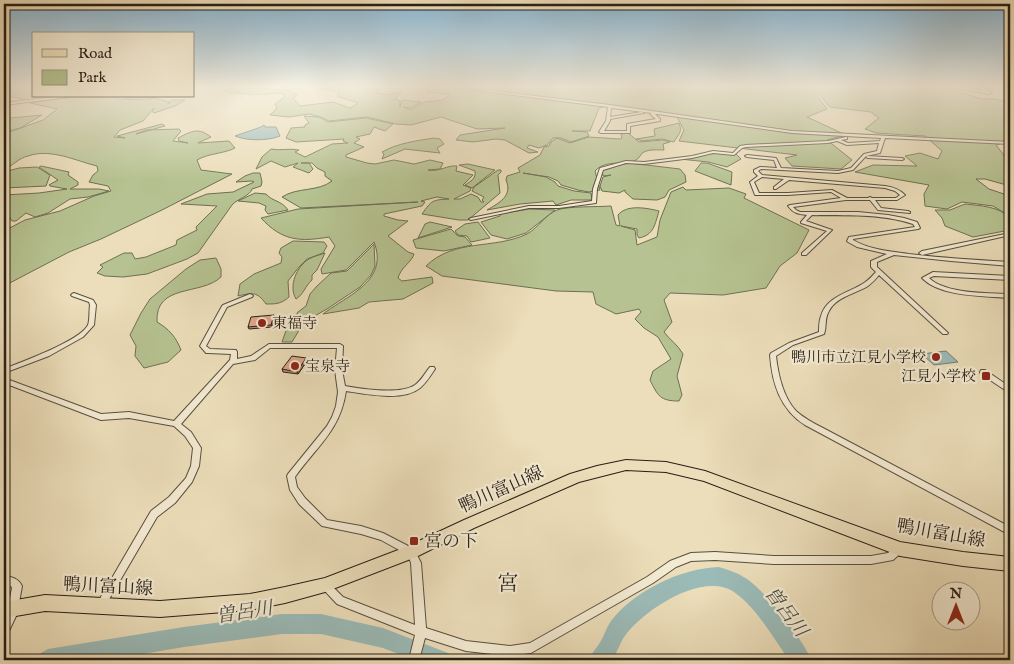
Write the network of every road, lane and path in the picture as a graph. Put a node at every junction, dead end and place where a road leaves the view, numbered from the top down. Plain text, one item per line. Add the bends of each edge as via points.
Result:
1 (608, 118) edge
2 (657, 118) edge
3 (694, 118) edge
4 (848, 136) junction
5 (838, 140) junction
6 (882, 140) junction
7 (1010, 143) edge
8 (880, 151) junction
9 (747, 156) dead end
10 (864, 156) junction
11 (894, 159) junction
12 (902, 160) dead end
13 (780, 169) junction
14 (761, 176) junction
15 (788, 178) junction
16 (776, 188) dead end
17 (870, 198) junction
18 (846, 199) junction
19 (908, 212) dead end
20 (810, 214) junction
21 (471, 220) dead end
22 (1010, 234) edge
23 (893, 253) junction
24 (804, 254) dead end
25 (911, 255) junction
26 (1010, 264) edge
27 (878, 273) junction
28 (1010, 278) edge
29 (74, 295) dead end
30 (250, 296) dead end
31 (1010, 296) edge
32 (945, 333) dead end
33 (232, 361) junction
34 (432, 369) dead end
35 (4, 371) edge
36 (983, 372) dead end
37 (4, 380) edge
38 (343, 388) junction
39 (1010, 390) edge
40 (176, 424) junction
41 (1010, 531) edge
42 (900, 549) junction
43 (411, 552) junction
44 (1010, 564) edge
45 (4, 581) edge
46 (325, 585) junction
47 (101, 606) junction
48 (8, 609) edge
49 (4, 629) edge
50 (421, 635) junction
51 (414, 660) edge

1 - 2 street via 600,132 630,132 628,125 659,120
3 - 4 street via 768,130
4 - 5 street
4 - 6 street
5 - 6 street via 847,144
5 - 21 street via 746,146 734,154 713,152 607,166 601,169 591,204 529,207
6 - 7 street
6 - 8 street
8 - 10 street
8 - 11 street
9 - 13 street via 775,158
10 - 11 street
10 - 13 street via 852,169 838,172
11 - 12 street
13 - 14 street via 756,169
14 - 15 street
14 - 18 street via 752,182 757,194 832,192
15 - 16 street
15 - 17 street via 889,188 902,195 897,199
17 - 18 street
17 - 19 street via 880,209
18 - 20 street via 790,206 794,211
20 - 23 street via 872,215 915,223 918,228 863,235 850,241 858,246
20 - 24 street via 803,222 830,230
22 - 25 street
23 - 25 street
23 - 27 street via 874,261 872,264
25 - 26 street
27 - 32 street
27 - 41 street via 873,282 830,304 824,316 822,333 772,354 777,378 789,406 820,430
28 - 31 street via 933,274 925,278 931,285 943,289
29 - 35 street via 91,301 93,305 91,325 81,336
30 - 33 street via 225,306 203,346 208,351 234,352
33 - 38 street via 253,358 269,346 340,346 339,375
33 - 40 street
34 - 38 street via 416,388 399,392
36 - 39 street
37 - 40 street via 101,418 129,415
38 - 43 street via 338,416 301,460 291,476 293,488 325,523 383,537
40 - 47 street via 197,448 195,466 178,493 154,514
42 - 43 main road, 鴨川富山線 via 705,476 666,467 635,465 616,466 575,478
42 - 44 main road, 鴨川富山線
42 - 50 street via 890,557 871,560 690,558 673,564 531,648 510,651 466,646
43 - 46 main road, 鴨川富山線
43 - 50 street via 416,563
45 - 48 street via 17,586
46 - 47 main road, 鴨川富山線 via 241,603 160,609
46 - 50 street via 340,601
47 - 48 main road, 鴨川富山線 via 45,603
48 - 49 street via 12,614
50 - 51 street

